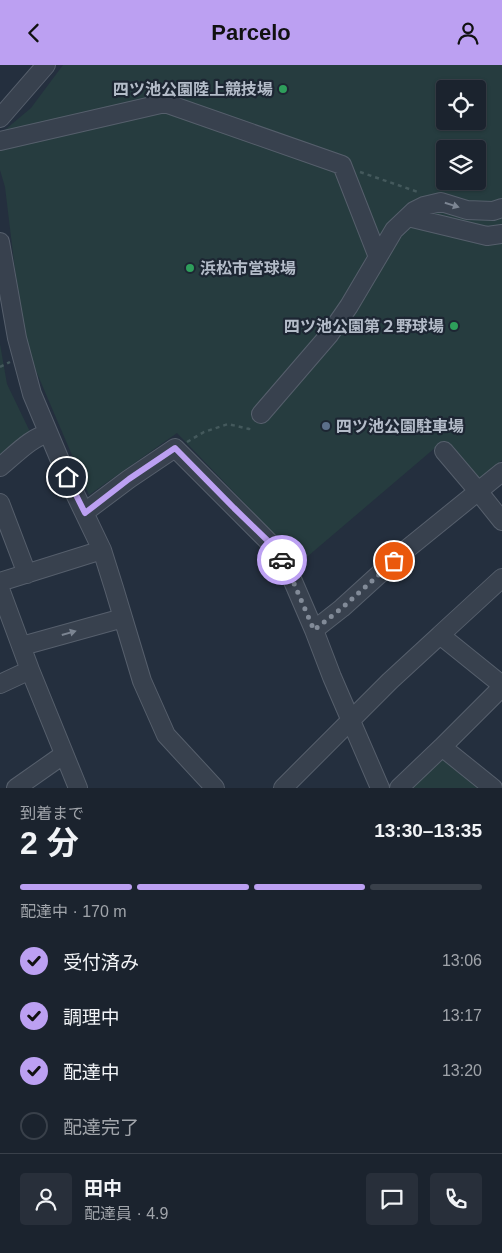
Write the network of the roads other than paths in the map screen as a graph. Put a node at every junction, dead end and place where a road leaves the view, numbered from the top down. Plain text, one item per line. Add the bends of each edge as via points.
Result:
1 (46, 65) edge
2 (0, 118) edge
3 (0, 141) edge
4 (502, 208) edge
5 (408, 217) junction
6 (502, 235) edge
7 (0, 242) edge
8 (378, 257) junction
9 (261, 414) road end
10 (48, 434) junction
11 (444, 451) dead end
12 (0, 467) edge
13 (502, 472) edge
14 (478, 491) junction
15 (0, 503) edge
16 (85, 513) junction
17 (502, 521) edge
18 (102, 550) junction
19 (27, 574) junction
20 (502, 578) edge
21 (0, 582) edge
22 (0, 589) edge
23 (123, 618) junction
24 (318, 627) junction
25 (440, 635) junction
26 (22, 646) junction
27 (30, 670) junction
28 (0, 685) edge
29 (502, 686) edge
30 (355, 716) junction
31 (442, 747) junction
32 (64, 755) junction
33 (16, 788) edge
34 (78, 788) edge
35 (215, 788) edge
36 (283, 788) edge
37 (380, 788) edge
38 (399, 788) edge
39 (493, 788) edge

1 - 2 street
3 - 8 street via 165,103 342,165
5 -> 4 street via 424,205 441,202 467,210
5 - 6 street via 487,236
5 - 8 street via 394,230
7 - 10 street via 17,338 32,395
8 - 9 street via 329,335
10 - 12 street via 42,435
10 - 16 street
11 - 14 street
13 - 14 street
14 - 17 street
14 - 24 street
15 - 19 street
16 - 18 street
16 - 24 street via 175,448 282,558
18 - 19 street
18 - 23 street
19 - 21 street
20 - 25 street
22 - 26 street
26 -> 23 street
23 - 35 street via 142,681 166,735
24 - 30 street via 332,677
25 - 29 street
25 - 30 street
26 - 27 street
27 - 28 street
27 - 32 street
29 - 31 street
30 - 36 street
30 - 37 street
31 - 38 street
31 - 39 street
32 - 33 street
32 - 34 street

